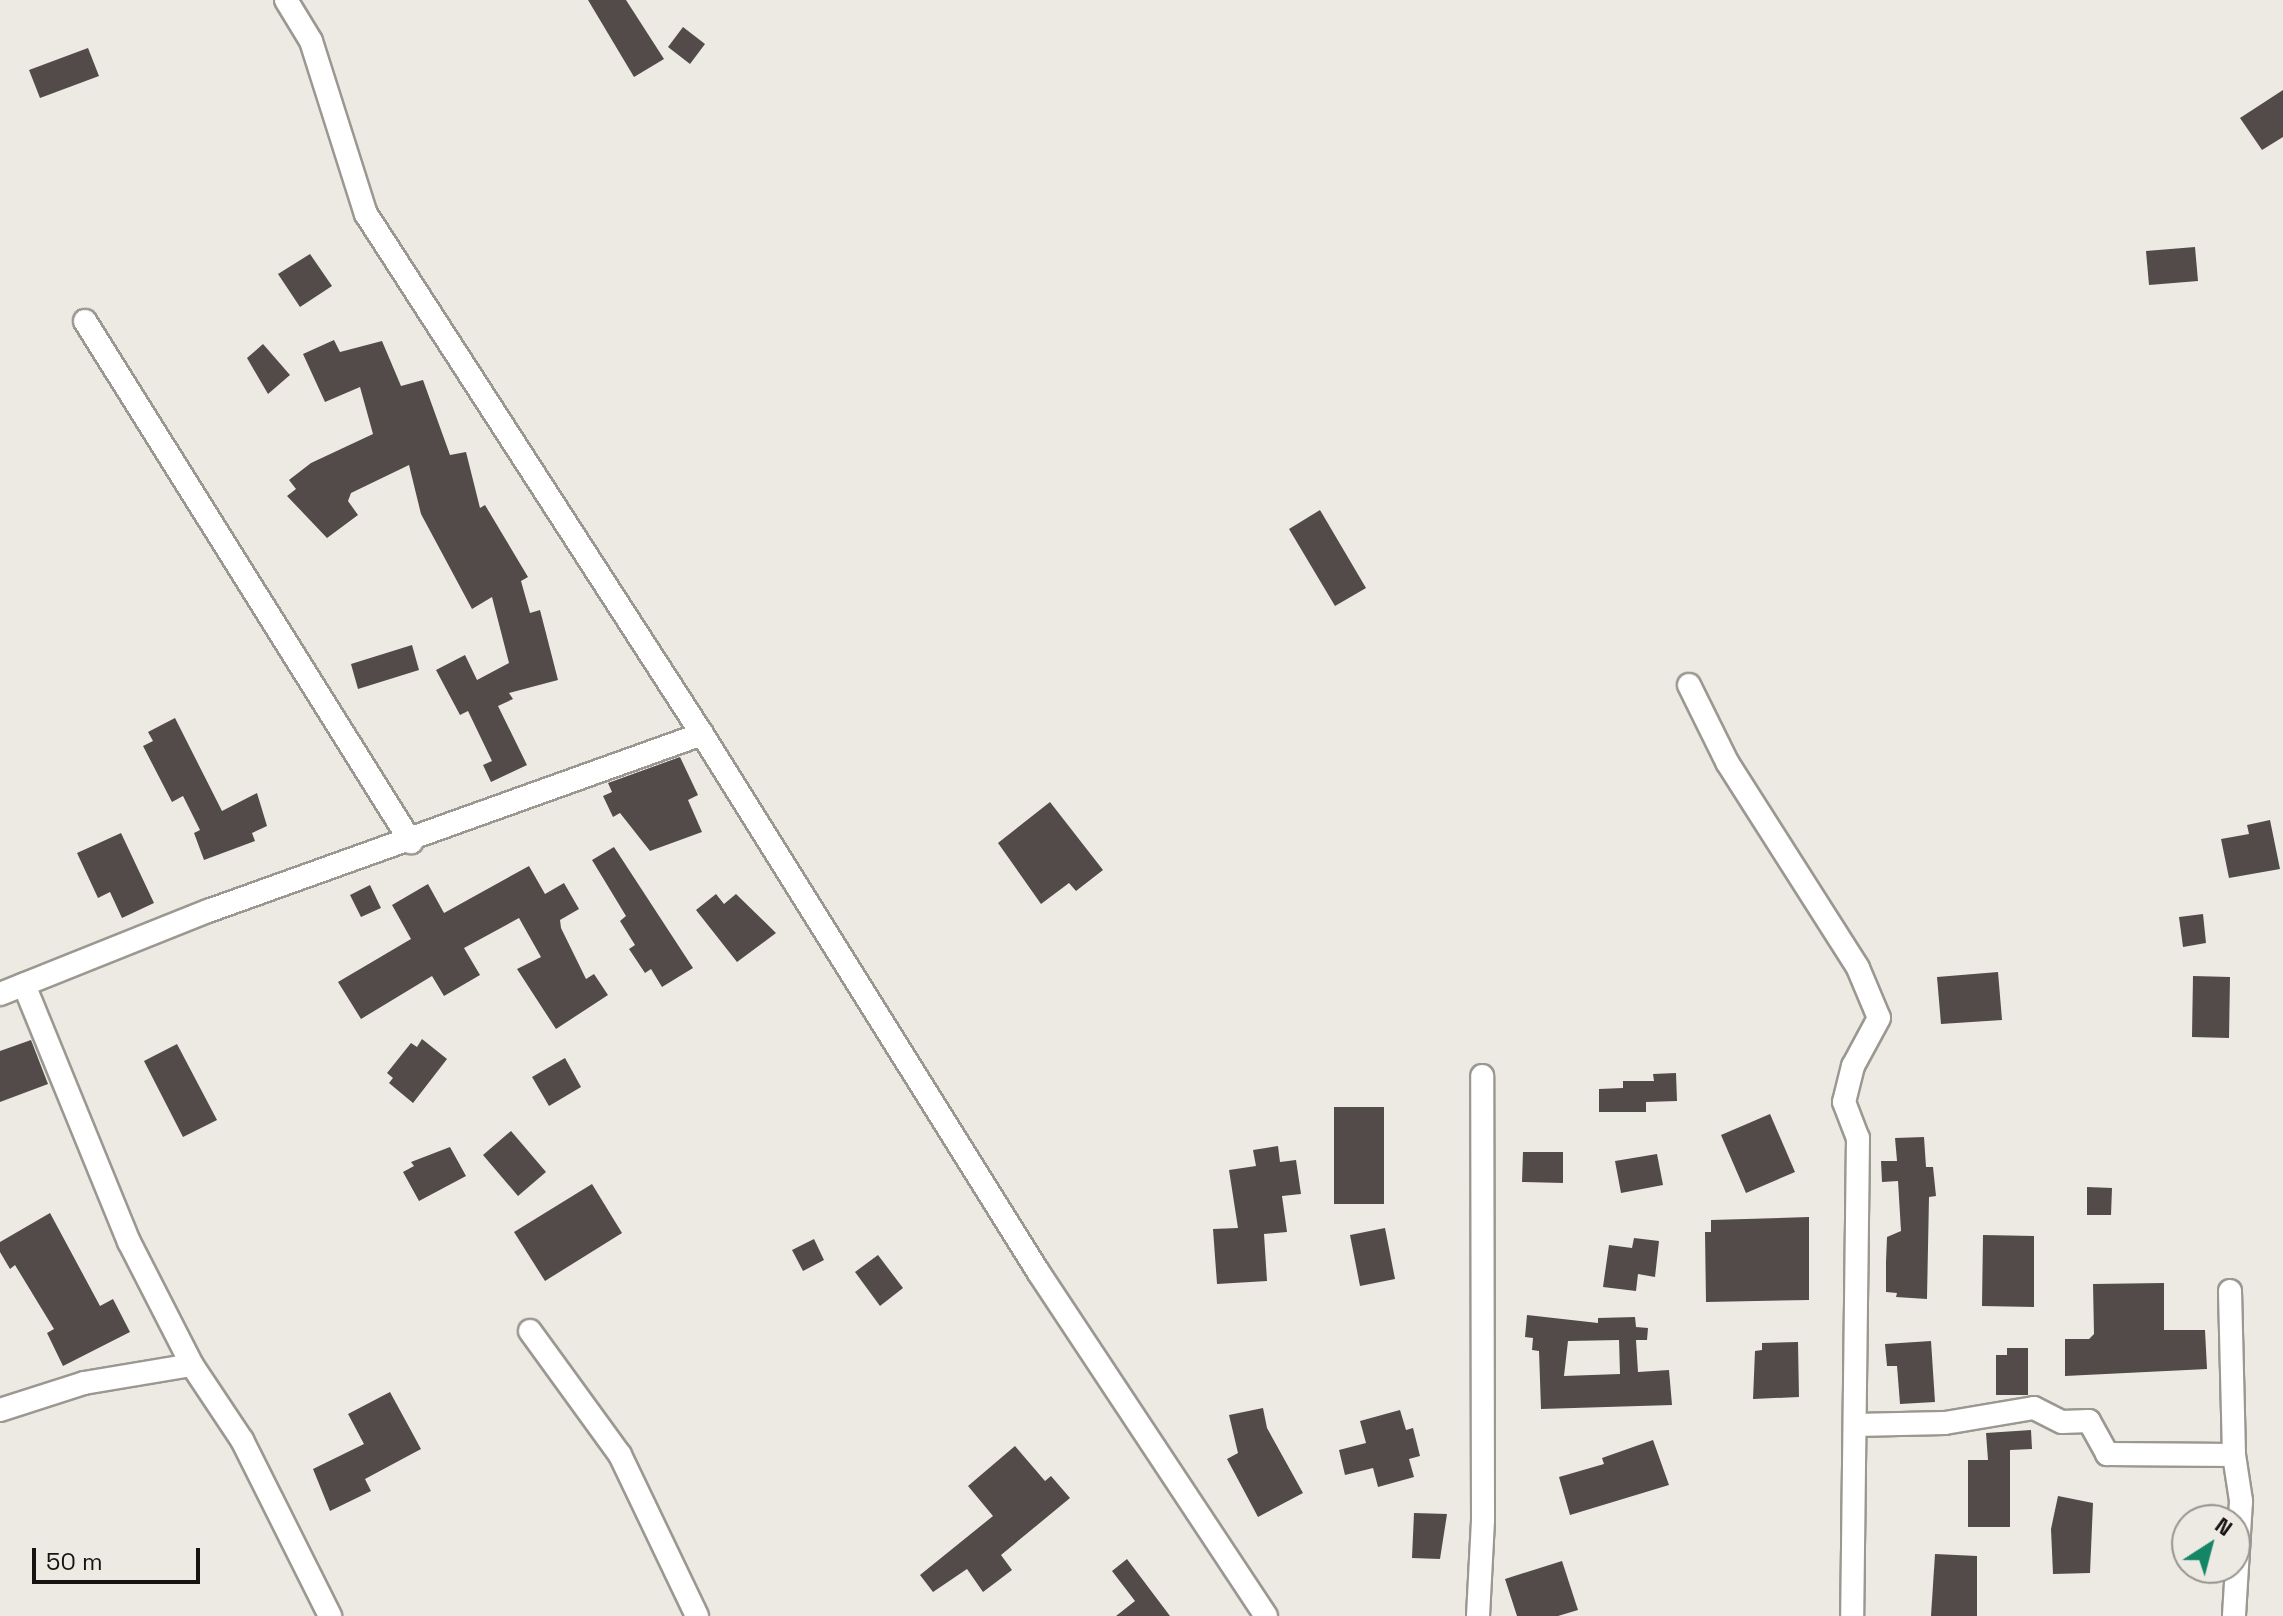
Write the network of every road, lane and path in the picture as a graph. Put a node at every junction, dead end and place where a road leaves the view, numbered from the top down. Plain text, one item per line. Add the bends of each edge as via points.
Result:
1 (286, 0) edge
2 (85, 321) dead end
3 (1689, 685) dead end
4 (702, 734) junction
5 (411, 842) junction
6 (24, 985) junction
7 (0, 994) edge
8 (1482, 1076) dead end
9 (2230, 1291) dead end
10 (530, 1331) dead end
11 (192, 1365) junction
12 (0, 1410) edge
13 (1855, 1425) junction
14 (2234, 1455) junction
15 (330, 1616) edge
16 (697, 1616) edge
17 (1266, 1616) edge
18 (1478, 1616) edge
19 (1852, 1616) edge
20 (2234, 1616) edge

1 - 4 street via 311,41 366,214
2 - 5 street
3 - 13 street via 1727,762 1858,968 1879,1018 1853,1066 1844,1102 1858,1138
4 - 5 street
4 - 17 street via 1039,1273
5 - 6 street via 208,911
6 - 7 street
6 - 11 street via 129,1242
8 - 18 street via 1483,1520
9 - 14 street
10 - 16 street via 620,1455
11 - 12 street via 84,1383
11 - 15 street via 242,1440
13 - 14 street via 1945,1423 2034,1408 2062,1422 2089,1421 2107,1454
13 - 19 street
14 - 20 street via 2241,1501

